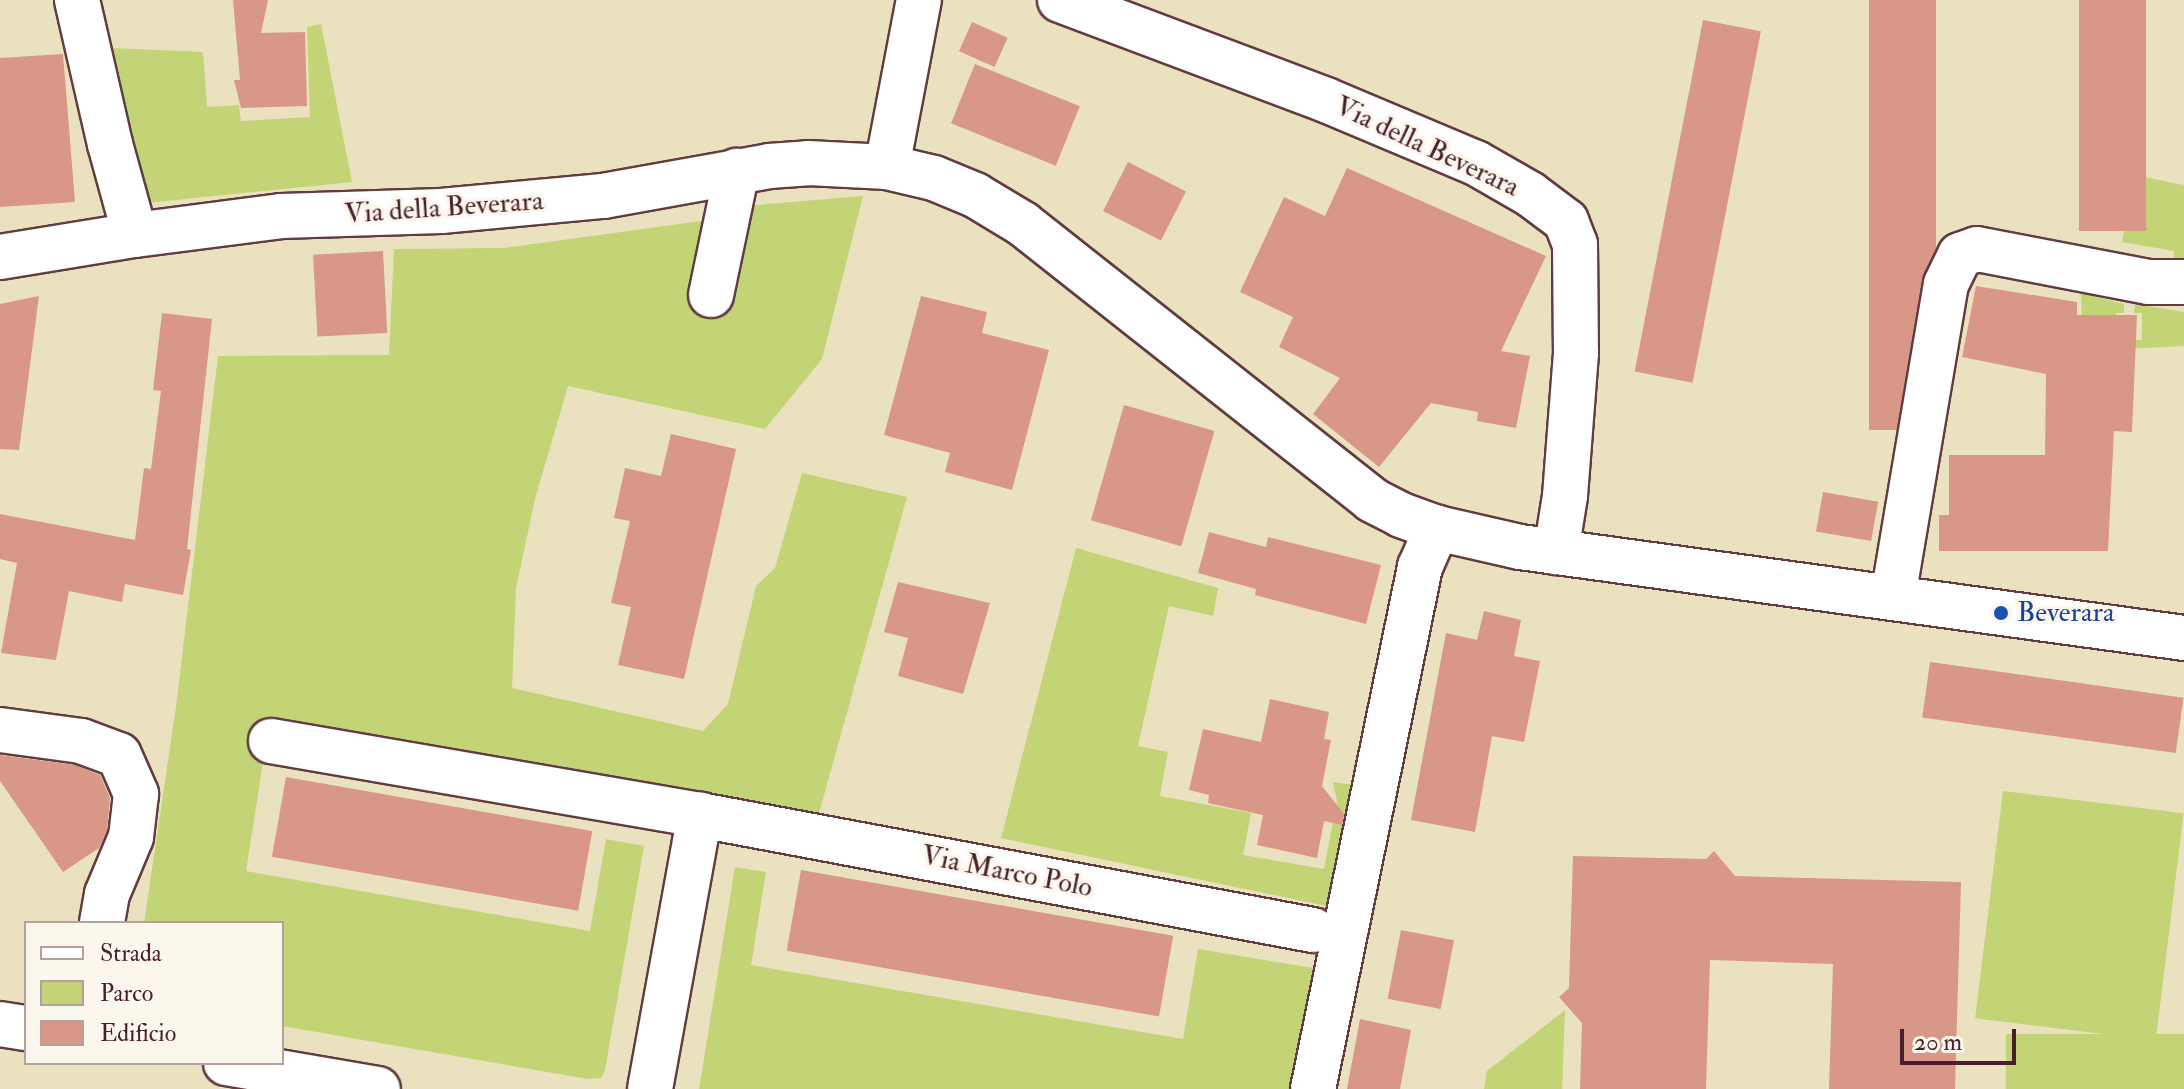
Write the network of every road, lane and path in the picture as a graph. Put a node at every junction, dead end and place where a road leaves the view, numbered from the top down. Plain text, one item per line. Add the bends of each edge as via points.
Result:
1 (77, 0) edge
2 (919, 0) edge
3 (1060, 0) edge
4 (887, 167) junction
5 (737, 171) junction
6 (135, 235) junction
7 (0, 257) edge
8 (2184, 282) edge
9 (711, 295) dead end
10 (1437, 528) junction
11 (1556, 552) junction
12 (1893, 597) junction
13 (2184, 638) edge
14 (0, 730) edge
15 (271, 741) dead end
16 (700, 815) junction
17 (102, 921) edge
18 (1313, 930) dead end
19 (0, 1024) edge
20 (24, 1028) edge
21 (238, 1065) edge
22 (378, 1089) edge
23 (650, 1089) edge
24 (1313, 1089) edge

1 - 6 street
2 - 4 street
3 - 11 street, Via della Beverara via 1476,163 1566,221 1575,244 1576,353
4 - 5 street, Via della Beverara via 808,163
4 - 10 street, Via della Beverara via 961,189 1023,224 1372,500
5 - 6 street, Via della Beverara via 603,196 441,211 281,216
5 - 9 street
6 - 7 street, Via della Beverara
8 - 12 street via 2148,282 1977,249 1960,255 1946,284
10 - 11 street, Via della Beverara
10 - 24 street via 1420,567
11 - 12 street, Via della Beverara
12 - 13 street, Via della Beverara
14 - 17 street via 81,741 119,755 136,794 131,837 107,894
15 - 16 street, Via Marco Polo
16 - 18 street, Via Marco Polo
16 - 23 street
19 - 20 street
21 - 22 street

